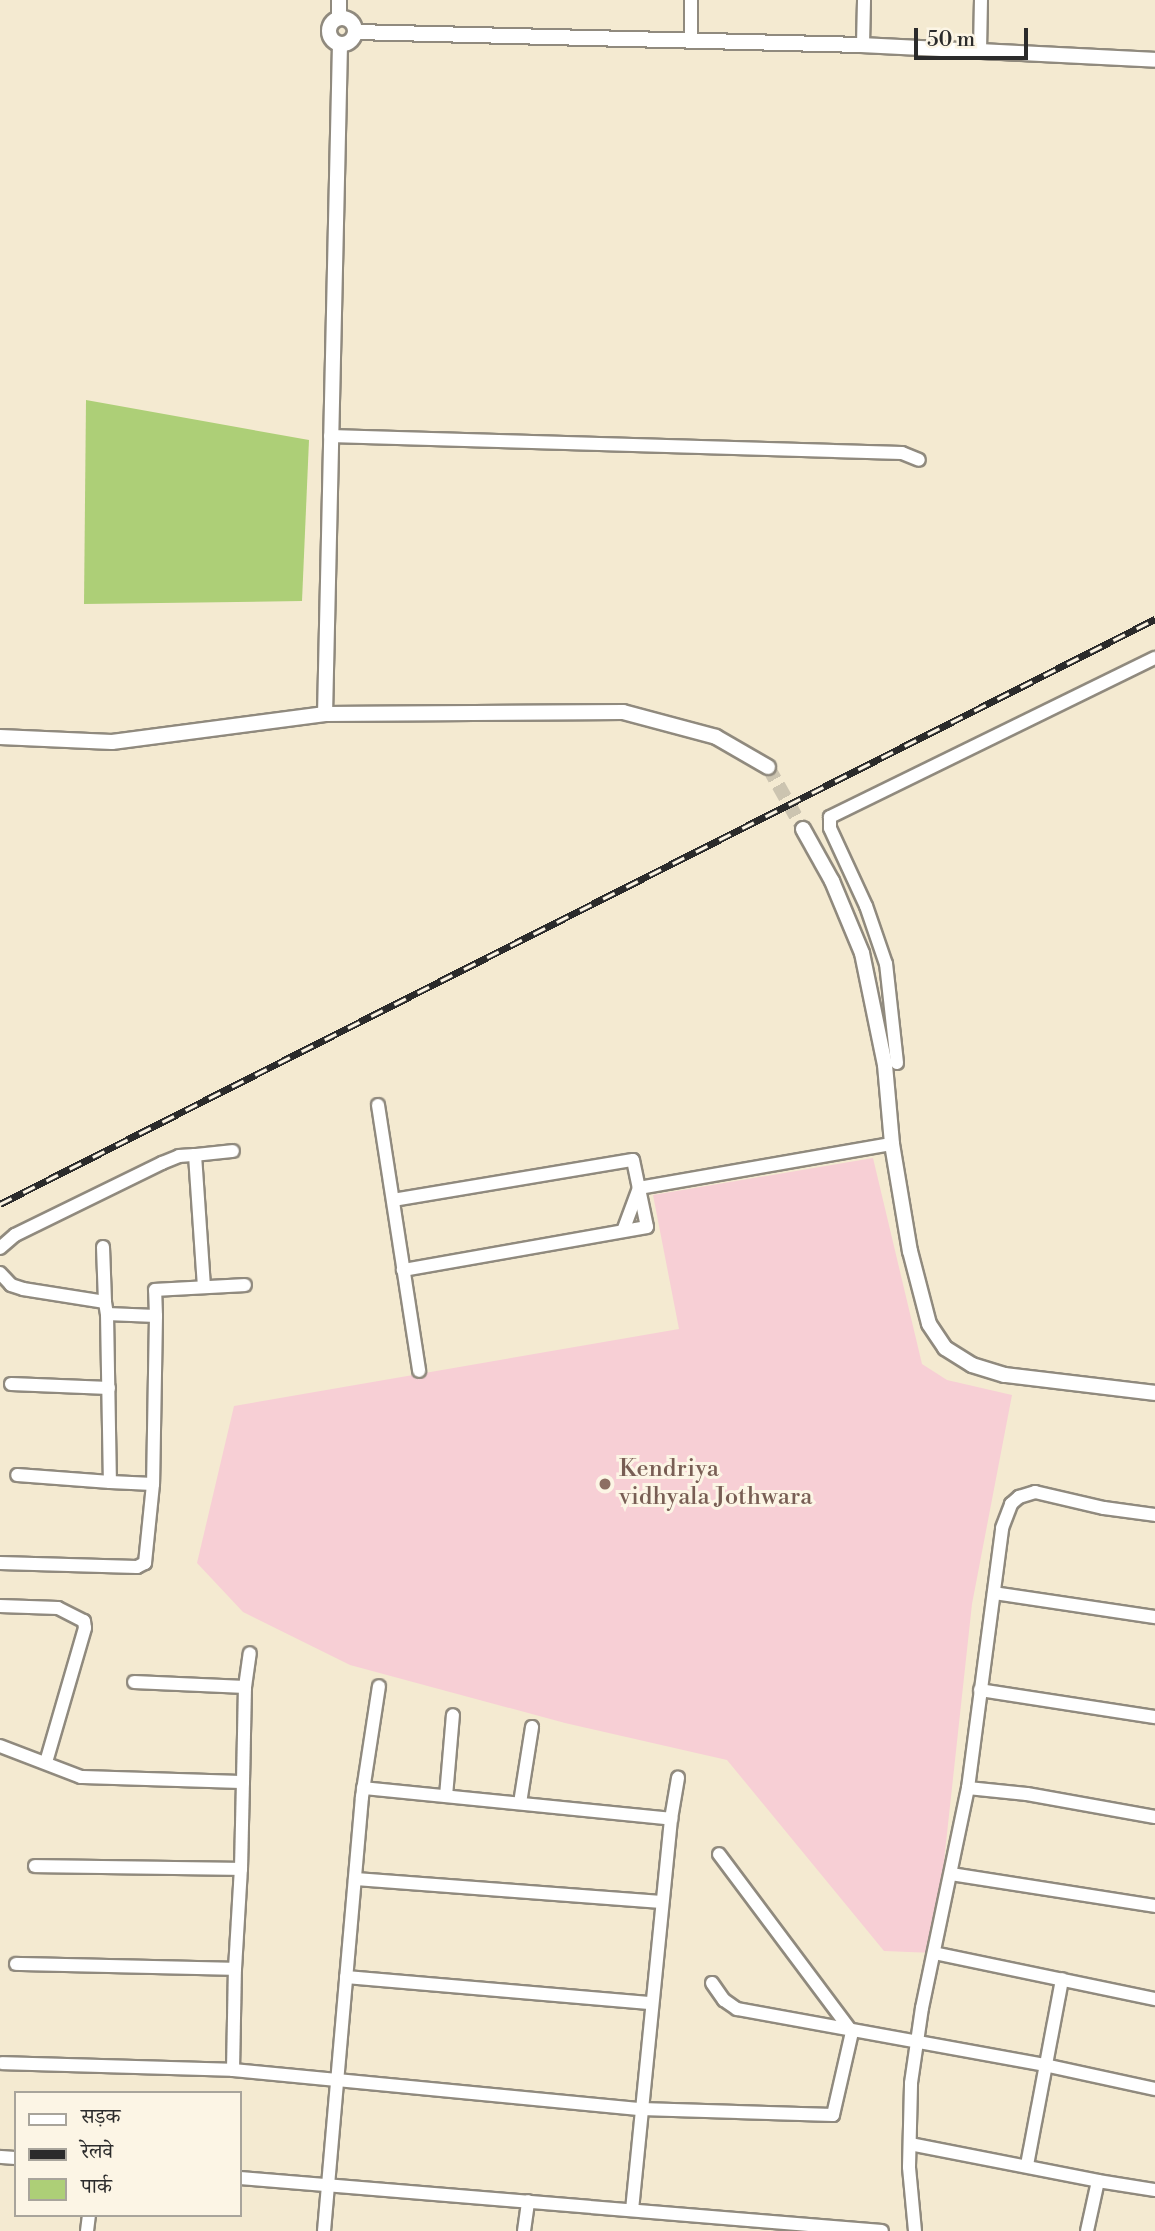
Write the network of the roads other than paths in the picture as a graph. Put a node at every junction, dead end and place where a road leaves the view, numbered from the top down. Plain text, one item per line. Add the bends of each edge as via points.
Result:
1 (339, 0) edge
2 (691, 0) edge
3 (864, 0) edge
4 (981, 0) edge
5 (339, 18) junction
6 (355, 32) junction
7 (691, 40) junction
8 (340, 44) junction
9 (863, 45) junction
10 (979, 51) junction
11 (1155, 60) edge
12 (330, 436) junction
13 (919, 460) dead end
14 (1155, 658) edge
15 (325, 714) junction
16 (0, 737) edge
17 (768, 767) tunnel mouth
18 (803, 829) tunnel mouth
19 (897, 1063) dead end
20 (378, 1105) dead end
21 (892, 1144) junction
22 (233, 1151) dead end
23 (195, 1155) junction
24 (639, 1188) junction
25 (393, 1200) junction
26 (623, 1231) junction
27 (103, 1247) dead end
28 (0, 1248) edge
29 (403, 1270) junction
30 (0, 1273) edge
31 (245, 1285) dead end
32 (204, 1287) junction
33 (106, 1308) junction
34 (156, 1316) junction
35 (419, 1371) dead end
36 (11, 1384) dead end
37 (108, 1388) junction
38 (1155, 1393) edge
39 (17, 1475) dead end
40 (110, 1482) junction
41 (153, 1484) junction
42 (1155, 1515) edge
43 (0, 1563) edge
44 (993, 1592) junction
45 (0, 1606) edge
46 (1155, 1617) edge
47 (250, 1653) dead end
48 (134, 1682) dead end
49 (245, 1686) junction
50 (379, 1686) dead end
51 (980, 1690) junction
52 (453, 1715) dead end
53 (1155, 1717) edge
54 (532, 1727) dead end
55 (0, 1746) edge
56 (46, 1762) junction
57 (678, 1778) dead end
58 (243, 1782) junction
59 (363, 1788) junction
60 (968, 1788) junction
61 (446, 1796) junction
62 (520, 1803) junction
63 (1155, 1817) edge
64 (671, 1819) junction
65 (719, 1854) dead end
66 (35, 1866) dead end
67 (241, 1869) junction
68 (951, 1874) junction
69 (355, 1878) junction
70 (662, 1902) junction
71 (1155, 1906) edge
72 (934, 1953) junction
73 (16, 1964) dead end
74 (235, 1969) junction
75 (346, 1977) junction
76 (1062, 1979) junction
77 (712, 1983) dead end
78 (1155, 1999) edge
79 (652, 2003) junction
80 (852, 2032) junction
81 (918, 2042) junction
82 (2, 2063) edge
83 (1044, 2065) junction
84 (233, 2070) junction
85 (337, 2079) junction
86 (1155, 2089) edge
87 (641, 2109) junction
88 (910, 2144) junction
89 (1027, 2165) junction
90 (242, 2178) edge
91 (1098, 2181) junction
92 (327, 2185) junction
93 (1155, 2190) edge
94 (528, 2202) junction
95 (632, 2210) junction
96 (779, 2227) edge
97 (324, 2231) edge
98 (524, 2231) edge
99 (882, 2231) edge
100 (915, 2231) edge
101 (1087, 2231) edge

1 - 5 street
2 - 7 street
3 - 9 street
4 - 10 street
5 - 6 street via 351,21
5 - 8 street via 329,32
6 - 7 street
6 - 8 street via 349,43
7 - 9 street
8 - 12 street
9 - 10 street
10 - 11 street
12 - 13 street via 902,453
12 - 15 street
14 - 19 street via 830,817 830,828 866,906 886,964
15 - 16 street via 112,742
15 - 17 street via 623,712 716,737
18 - 21 street via 832,881 862,953 886,1065
20 - 25 street
21 - 24 street
21 - 38 street via 922,1301 929,1324 945,1348 972,1365 1005,1375
22 - 23 street
23 - 28 street via 162,1163 15,1235
23 - 32 street
24 - 25 street via 633,1160
24 - 26 street
24 - 26 street via 647,1227
25 - 29 street
26 - 29 street
27 - 33 street
29 - 35 street
30 - 33 street via 11,1285 23,1289
31 - 32 street
32 - 34 street via 155,1290
33 - 34 street
33 - 37 street
34 - 41 street
36 - 37 street
37 - 40 street
39 - 40 street
40 - 41 street
41 - 43 street via 145,1563 136,1567
42 - 44 street via 1035,1492 1018,1497 1002,1528
44 - 46 street
44 - 51 street
45 - 56 street via 58,1608 84,1621
47 - 49 street
48 - 49 street
49 - 58 street
50 - 59 street
51 - 53 street
51 - 60 street
52 - 61 street
54 - 62 street
55 - 56 street
56 - 58 street via 81,1777
57 - 64 street
58 - 67 street
59 - 61 street
59 - 69 street
60 - 63 street
60 - 68 street
61 - 62 street
62 - 64 street
64 - 70 street
65 - 80 street
66 - 67 street
67 - 74 street
68 - 71 street
68 - 72 street
69 - 70 street
69 - 75 street
70 - 79 street
72 - 76 street
72 - 81 street
73 - 74 street
74 - 84 street
75 - 79 street
75 - 85 street
76 - 78 street
76 - 83 street
77 - 80 street via 737,2009
79 - 87 street
80 - 81 street
80 - 87 street via 833,2115
81 - 83 street
81 - 88 street via 911,2083
82 - 84 street
83 - 86 street
83 - 89 street
84 - 85 street
85 - 87 street
85 - 92 street
87 - 95 street
88 - 89 street
88 - 100 street
89 - 91 street
90 - 92 street
91 - 93 street
91 - 101 street
92 - 94 street
92 - 97 street
94 - 95 street
94 - 98 street
95 - 96 street
96 - 99 street

